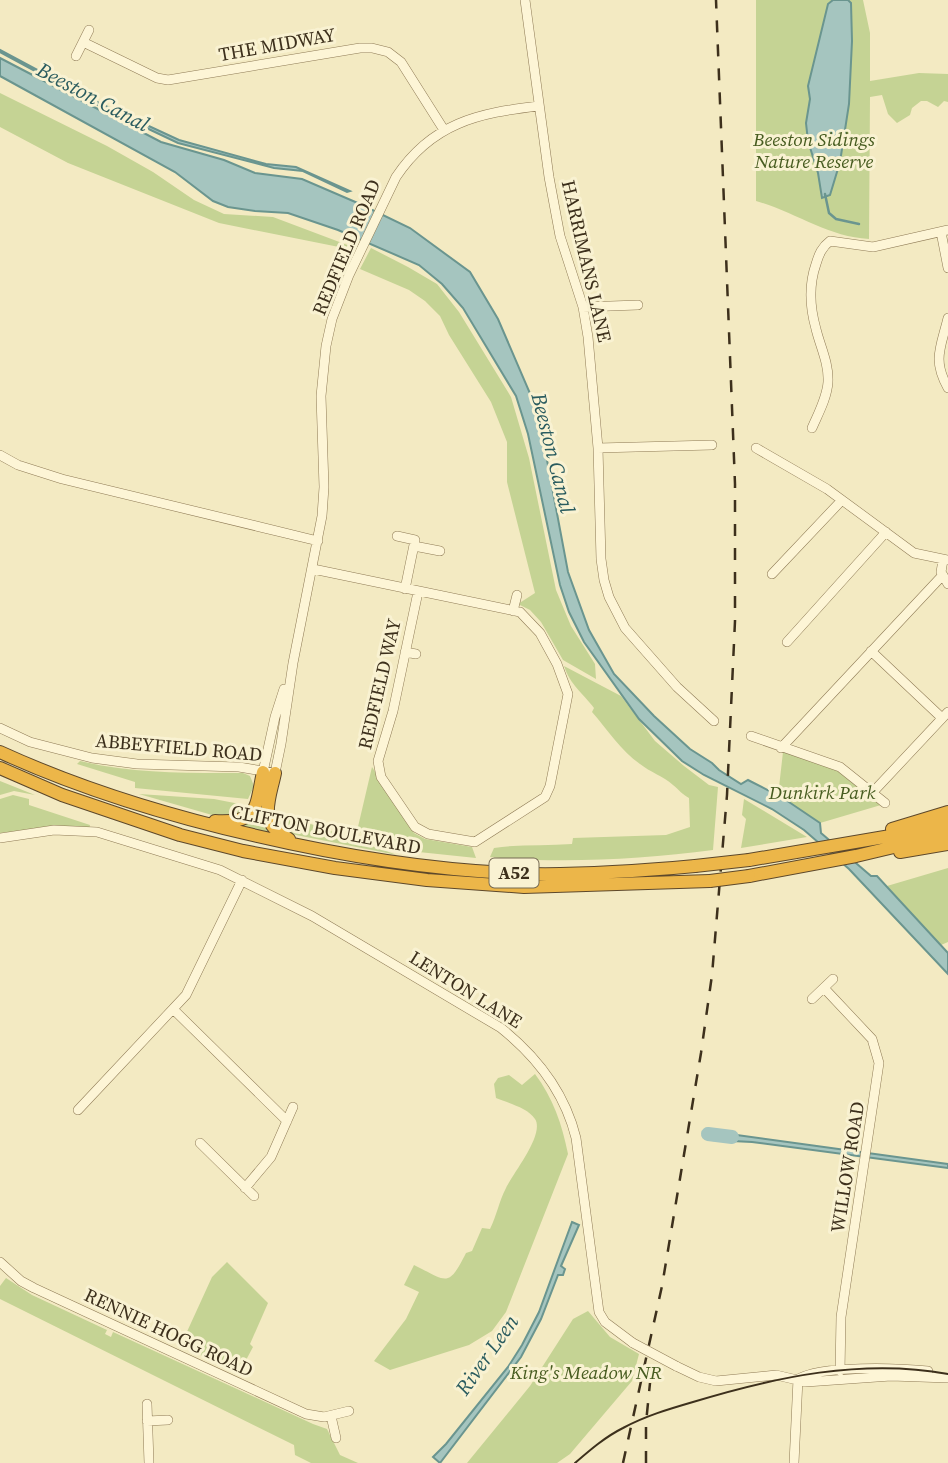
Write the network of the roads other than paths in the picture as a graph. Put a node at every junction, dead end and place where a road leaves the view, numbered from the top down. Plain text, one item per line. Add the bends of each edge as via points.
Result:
1 (525, 0) edge
2 (89, 30) dead end
3 (83, 42) junction
4 (76, 55) dead end
5 (539, 106) junction
6 (444, 130) junction
7 (944, 231) edge
8 (948, 268) edge
9 (638, 305) dead end
10 (583, 307) junction
11 (948, 318) edge
12 (948, 388) edge
13 (811, 428) dead end
14 (712, 445) dead end
15 (598, 447) junction
16 (755, 447) dead end
17 (0, 455) edge
18 (842, 500) junction
19 (886, 532) junction
20 (397, 536) dead end
21 (318, 541) junction
22 (414, 546) junction
23 (439, 551) dead end
24 (946, 560) edge
25 (313, 569) junction
26 (772, 575) dead end
27 (945, 580) edge
28 (405, 589) junction
29 (418, 592) junction
30 (517, 595) dead end
31 (513, 611) junction
32 (787, 642) dead end
33 (405, 652) junction
34 (871, 652) junction
35 (416, 654) dead end
36 (945, 715) edge
37 (714, 721) dead end
38 (0, 728) edge
39 (751, 736) dead end
40 (781, 748) junction
41 (0, 752) edge
42 (0, 768) edge
43 (269, 773) junction
44 (0, 776) edge
45 (873, 792) junction
46 (62, 795) junction
47 (885, 803) dead end
48 (948, 812) edge
49 (187, 820) junction
50 (948, 822) edge
51 (948, 834) edge
52 (0, 838) edge
53 (848, 844) junction
54 (948, 844) edge
55 (325, 852) junction
56 (856, 856) junction
57 (242, 880) junction
58 (833, 979) dead end
59 (824, 988) junction
60 (812, 999) dead end
61 (174, 1010) junction
62 (293, 1107) dead end
63 (78, 1110) dead end
64 (287, 1121) junction
65 (200, 1143) dead end
66 (245, 1188) junction
67 (254, 1196) dead end
68 (0, 1262) edge
69 (840, 1371) junction
70 (948, 1377) edge
71 (798, 1379) junction
72 (850, 1379) junction
73 (146, 1404) dead end
74 (349, 1411) dead end
75 (331, 1416) junction
76 (168, 1420) dead end
77 (148, 1421) junction
78 (336, 1438) dead end
79 (149, 1463) edge
80 (794, 1463) edge

1 - 5 street, HARRIMANS LANE
2 - 3 street
3 - 4 street
3 - 6 street, THE MIDWAY via 168,80 360,48 380,49 401,62
5 - 6 street, REDFIELD ROAD via 483,114
5 - 10 street, HARRIMANS LANE via 560,236
6 - 21 street, REDFIELD ROAD via 406,161 386,195 332,319 321,396 324,487
7 - 8 street
7 - 13 street via 890,245 837,241 822,249 811,292 828,382
9 - 10 street
10 - 15 street, HARRIMANS LANE
11 - 12 street via 938,357
14 - 15 street
15 - 37 street, HARRIMANS LANE via 601,559 609,597 642,649
16 - 18 street
17 - 21 street via 62,479
18 - 19 street
18 - 26 street
19 - 24 street via 914,552
19 - 32 street
20 - 22 street via 415,540
21 - 25 street, REDFIELD ROAD
22 - 23 street
22 - 28 street
24 - 27 street
25 - 28 street, REDFIELD WAY
25 - 43 street, REDFIELD ROAD via 293,663 275,717
27 - 34 street
28 - 29 street, REDFIELD WAY
29 - 31 street, REDFIELD WAY
29 - 33 street, REDFIELD WAY
30 - 31 street
31 - 33 street, REDFIELD WAY via 520,612 540,633 568,694 545,797 475,842 428,834 415,827 381,777 378,761
33 - 35 street
34 - 36 street
34 - 40 street
36 - 45 street
38 - 43 street, ABBEYFIELD ROAD via 30,742 92,758
39 - 40 street
40 - 45 street via 840,767
41 - 49 highway, CLIFTON BOULEVARD / A52
42 - 46 highway, CLIFTON BOULEVARD / A52
43 - 49 highway via 251,815 240,821
43 - 55 highway via 271,825 279,834
44 - 46 highway
45 - 47 street
46 - 56 highway, CLIFTON BOULEVARD / A52, bridge via 243,851 427,880 524,887 695,882
48 - 53 highway
49 - 55 highway, CLIFTON BOULEVARD / A52
50 - 53 highway, CLIFTON BOULEVARD / A52
51 - 56 highway, CLIFTON BOULEVARD / A52
52 - 57 street, LENTON LANE via 54,830 97,832 187,858
53 - 55 highway, CLIFTON BOULEVARD / A52, bridge via 695,866 532,874 428,868
54 - 56 highway
57 - 61 street via 186,995
57 - 71 street, LENTON LANE, bridge via 312,916 500,1028 536,1061 573,1125 599,1312 605,1322 633,1343 699,1377 716,1381 776,1375
58 - 59 street
59 - 60 street
59 - 69 street, WILLOW ROAD via 872,1039 880,1073 841,1317
61 - 63 street
61 - 64 street
62 - 64 street
64 - 66 street via 266,1165
65 - 66 street
66 - 67 street
68 - 75 street, RENNIE HOGG ROAD via 34,1288 306,1414
69 - 70 street, LENTON LANE via 908,1369
69 - 71 street, LENTON LANE
69 - 72 street
70 - 72 street, LENTON LANE
71 - 72 street, LENTON LANE
71 - 80 street
73 - 77 street
74 - 75 street, RENNIE HOGG ROAD
75 - 78 street
76 - 77 street
77 - 79 street

